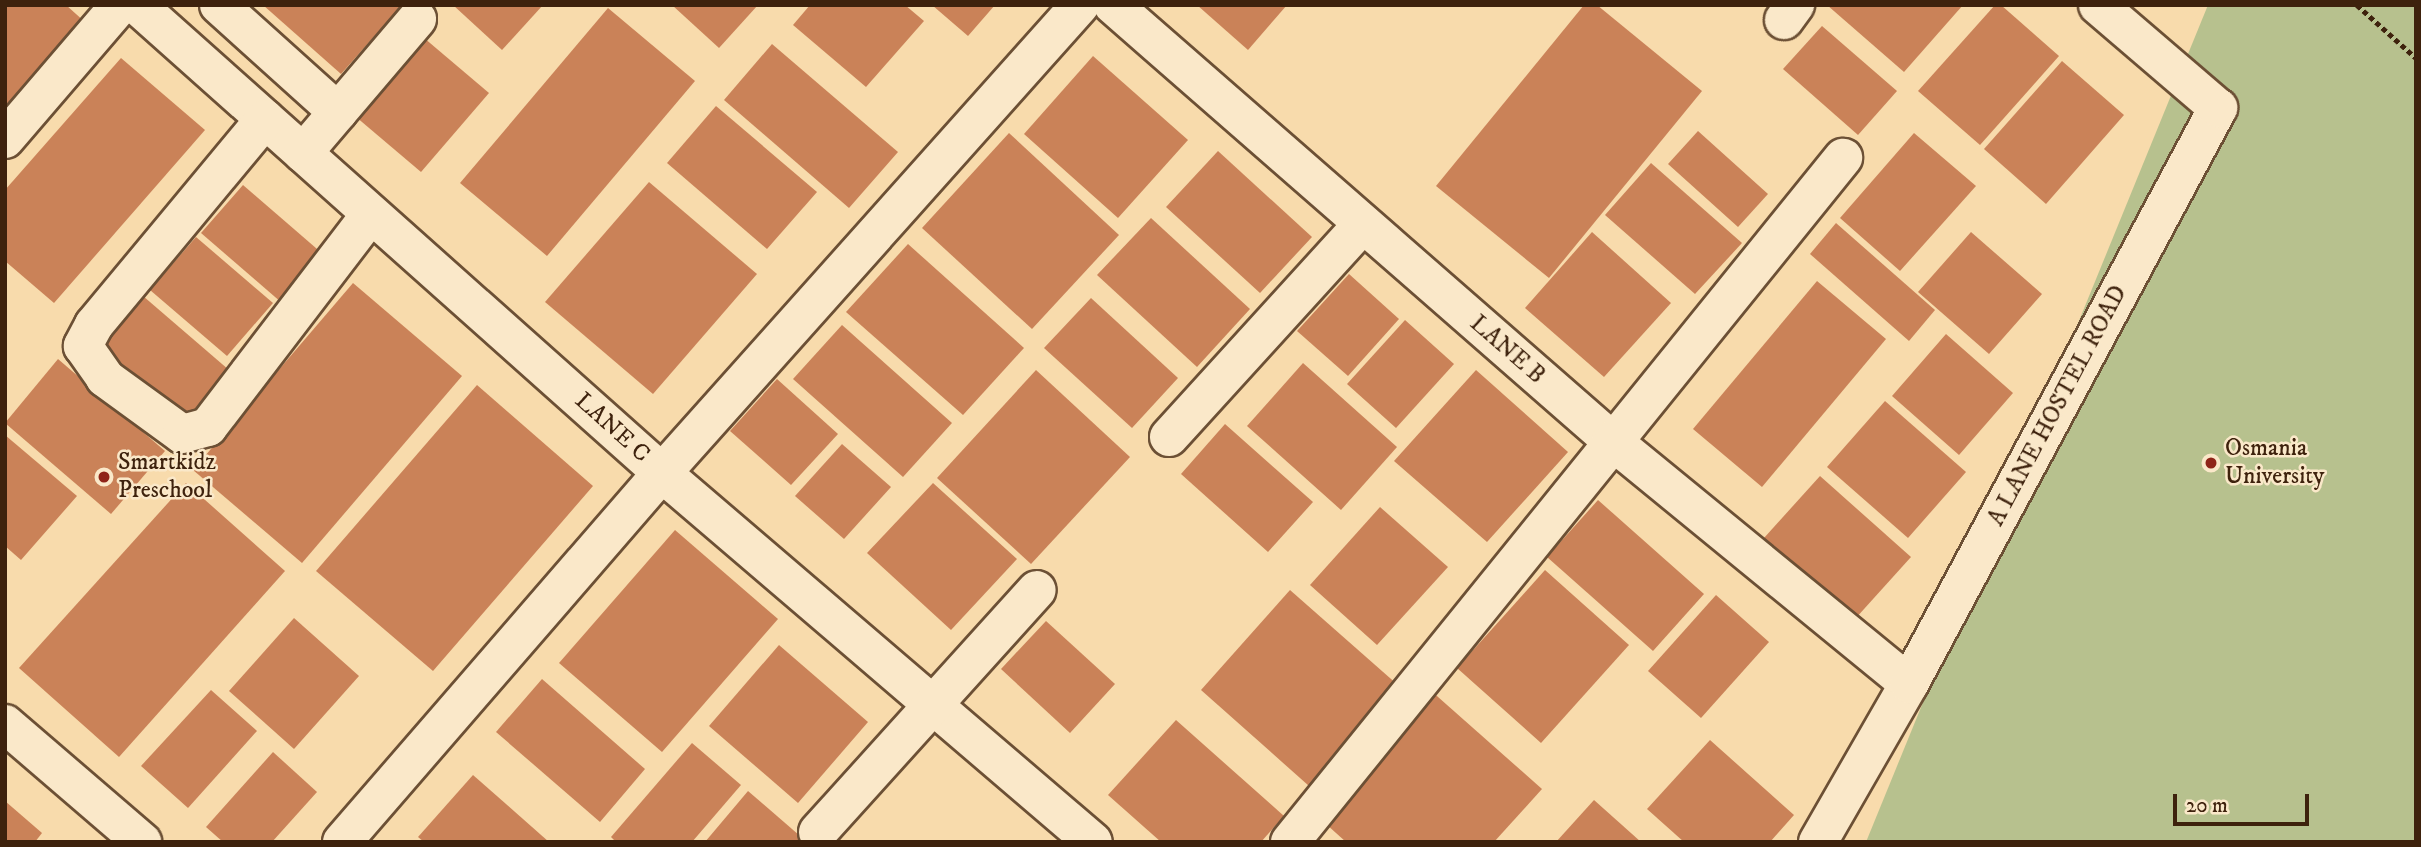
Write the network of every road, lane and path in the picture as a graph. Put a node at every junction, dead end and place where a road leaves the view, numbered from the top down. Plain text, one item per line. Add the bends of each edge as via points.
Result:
1 (219, 5) edge
2 (1080, 5) edge
3 (1113, 5) edge
4 (2098, 5) edge
5 (2357, 5) edge
6 (141, 8) edge
7 (417, 19) dead end
8 (264, 45) junction
9 (2416, 58) edge
10 (228, 86) junction
11 (338, 112) junction
12 (265, 119) junction
13 (5, 139) edge
14 (303, 153) junction
15 (1843, 158) dead end
16 (371, 214) junction
17 (1363, 224) junction
18 (1170, 437) dead end
19 (1611, 440) junction
20 (662, 472) junction
21 (1037, 590) dead end
22 (1909, 684) junction
23 (933, 709) junction
24 (5, 724) edge
25 (818, 832) dead end
26 (142, 842) edge
27 (342, 842) edge
28 (1093, 842) edge
29 (1290, 842) edge
30 (1818, 842) edge

1 - 8 street
2 - 20 street
3 - 17 street, LANE B
4 - 22 street, A LANE HOSTEL ROAD via 2218,108
5 - 9 path
6 - 10 street, LANE C
6 - 13 street
7 - 11 street
8 - 10 street
8 - 11 street
10 - 12 street, LANE C
11 - 14 street
12 - 14 street, LANE C
12 - 16 street via 94,325 83,346 105,378 182,434 208,427
14 - 16 street, LANE C
15 - 19 street
16 - 20 street, LANE C
17 - 18 street
17 - 19 street, LANE B
19 - 22 street, LANE B
19 - 29 street
20 - 23 street, LANE C
20 - 27 street
21 - 23 street
22 - 30 street, A LANE HOSTEL ROAD
23 - 25 street
23 - 28 street, LANE C
24 - 26 street

